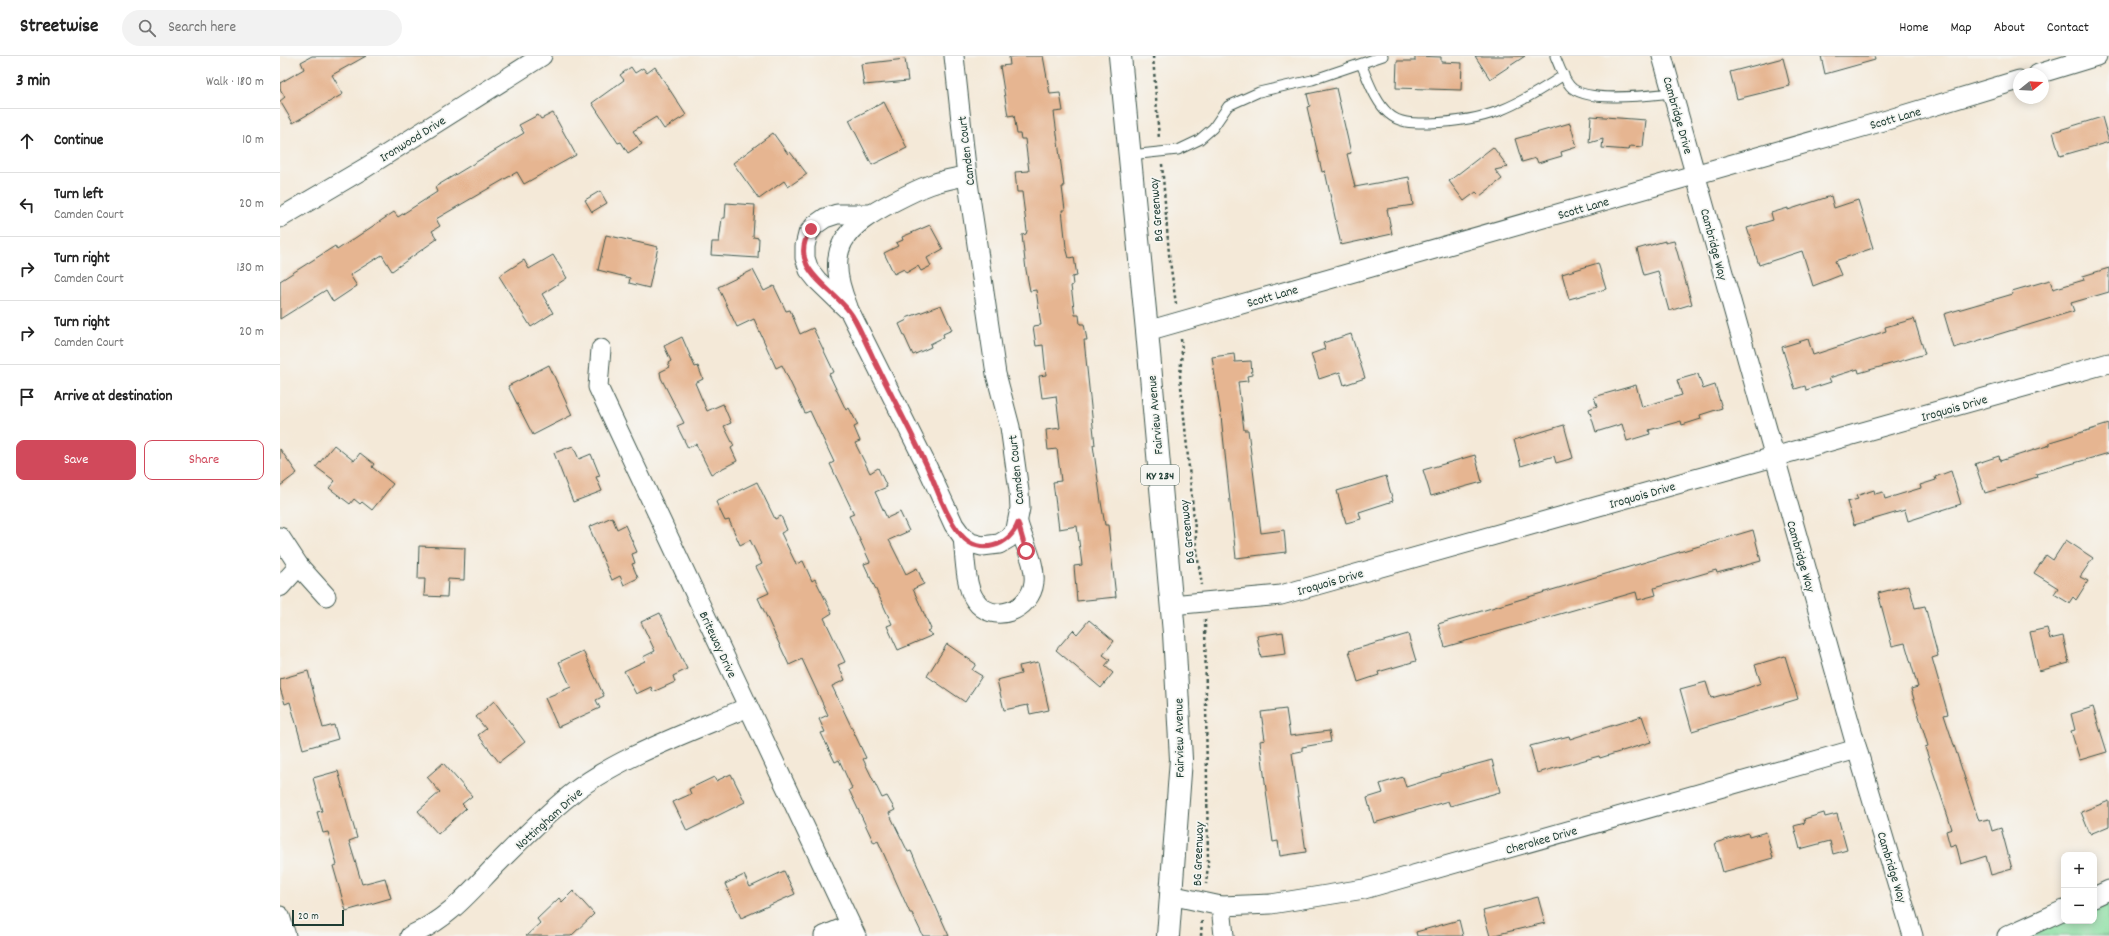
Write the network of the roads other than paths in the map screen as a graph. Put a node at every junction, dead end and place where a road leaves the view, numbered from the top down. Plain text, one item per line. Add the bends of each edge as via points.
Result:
1 (542, 56) edge
2 (954, 56) edge
3 (1120, 56) edge
4 (1384, 56) edge
5 (1555, 56) edge
6 (1662, 56) edge
7 (2097, 56) edge
8 (1361, 64) junction
9 (2049, 71) edge
10 (1564, 75) junction
11 (2013, 82) edge
12 (1672, 93) junction
13 (1130, 155) junction
14 (1696, 175) junction
15 (968, 176) junction
16 (282, 212) edge
17 (870, 214) junction
18 (850, 312) junction
19 (1147, 331) junction
20 (601, 349) dead end
21 (2109, 363) edge
22 (1774, 457) junction
23 (1018, 523) junction
24 (280, 537) edge
25 (963, 538) junction
26 (300, 566) junction
27 (280, 587) edge
28 (326, 596) dead end
29 (1171, 604) junction
30 (748, 707) junction
31 (1857, 749) junction
32 (2109, 890) edge
33 (1170, 895) junction
34 (2097, 896) edge
35 (1213, 904) junction
36 (2061, 911) edge
37 (280, 916) edge
38 (853, 930) edge
39 (286, 936) edge
40 (410, 936) edge
41 (824, 936) edge
42 (1168, 936) edge
43 (1224, 936) edge
44 (1914, 936) edge
45 (2007, 936) edge

1 - 16 street, Ironwood Drive via 365,168
2 - 15 street, Camden Court
3 - 13 main road, Fairview Avenue / KY 234
4 - 8 lane
5 - 10 lane
6 - 12 street, Cambridge Drive
7 - 9 street
8 - 10 lane via 1376,96 1389,114 1408,123 1455,122 1493,114 1526,100
8 - 13 lane via 1312,80 1259,92 1228,106 1213,128 1199,140 1178,150
10 - 12 lane via 1571,87 1583,94 1621,98
11 - 14 street, Scott Lane
12 - 14 street, Cambridge Drive
13 - 19 main road, Fairview Avenue / KY 234
14 - 19 street, Scott Lane
14 - 22 street, Cambridge Way
15 - 17 street via 942,180
15 - 23 street, Camden Court via 996,374 1010,427 1020,508
17 - 18 street via 850,230 839,253 839,278
17 - 18 street via 837,214 825,218 811,229 805,246 805,258 812,275
18 - 25 street via 954,525
19 - 29 main road, Fairview Avenue / KY 234
20 - 30 street, Briteway Drive via 598,387
21 - 22 street, Iroquois Drive
22 - 29 street, Iroquois Drive via 1281,595
22 - 31 street, Cambridge Way
23 - 25 street, Camden Court via 1013,534 1004,542 993,546 977,545
23 - 25 street via 1031,561 1034,582 1032,592 1026,601 1010,612 991,612 976,602 970,586
24 - 26 street
26 - 27 street
26 - 28 street
29 - 33 main road, Fairview Avenue / KY 234 via 1181,759
30 - 38 street, Briteway Drive
30 - 40 street, Nottingham Drive via 640,754 575,792 496,865 458,906 425,929
31 - 35 street, Cherokee Drive via 1364,889 1271,904
31 - 44 street, Cambridge Way
32 - 34 street
33 - 35 street, Cherokee Drive
33 - 42 main road, KY 234
35 - 43 street
36 - 45 street
37 - 39 street
38 - 41 street

